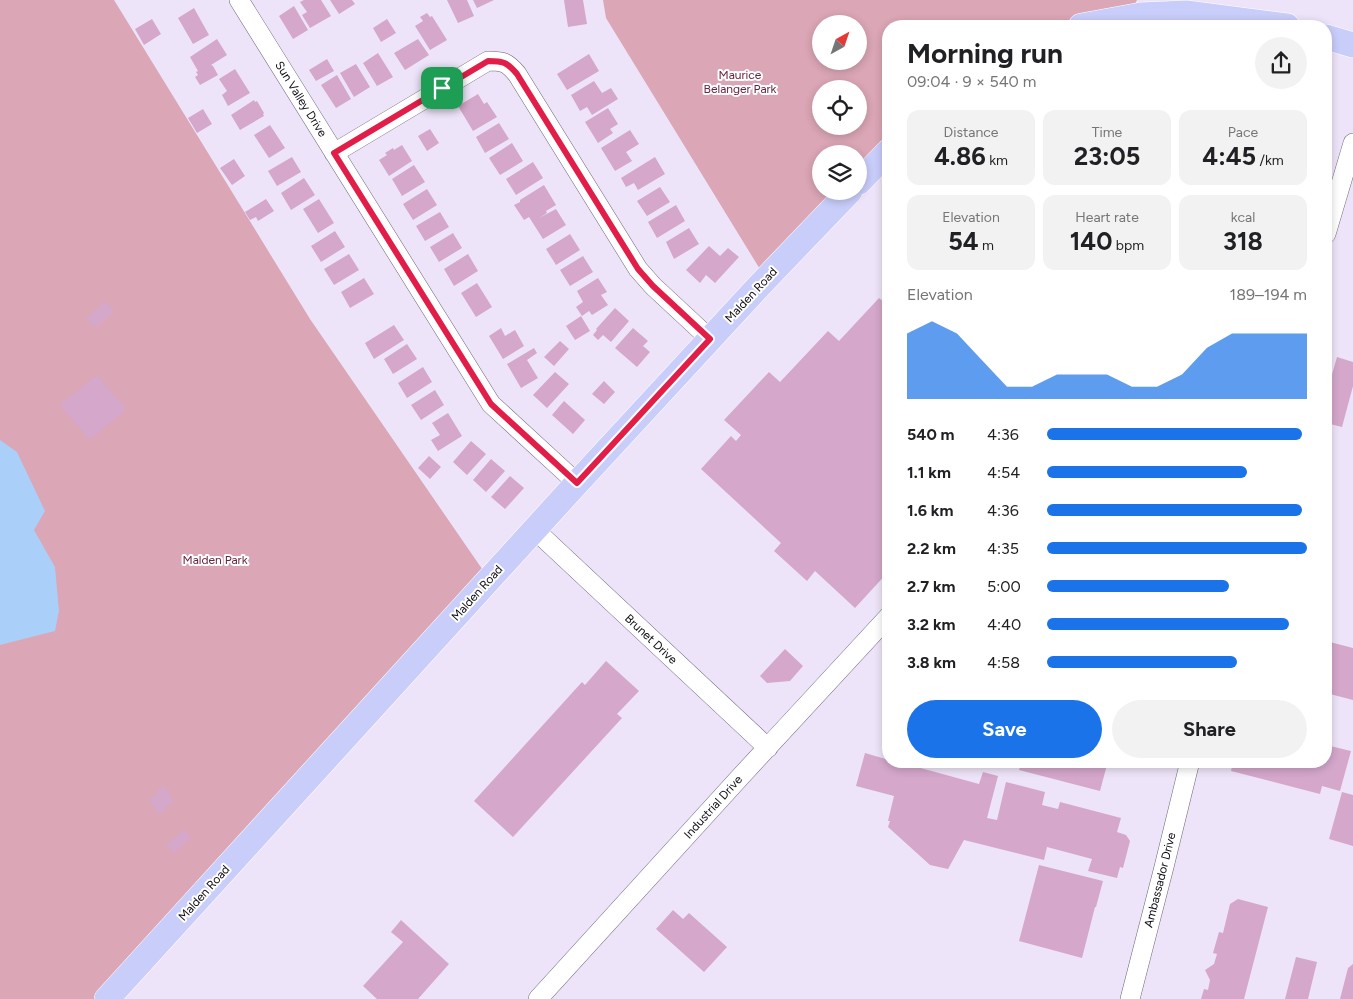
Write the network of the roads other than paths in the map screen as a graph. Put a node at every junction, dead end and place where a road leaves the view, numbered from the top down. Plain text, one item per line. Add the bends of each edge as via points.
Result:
1 (240, 0) edge
2 (1114, 20) edge
3 (1240, 20) edge
4 (1332, 39) edge
5 (1353, 45) edge
6 (1353, 143) edge
7 (334, 153) junction
8 (882, 158) edge
9 (867, 174) edge
10 (841, 200) edge
11 (1332, 214) edge
12 (710, 339) junction
13 (577, 483) junction
14 (535, 530) junction
15 (882, 624) edge
16 (768, 748) junction
17 (1188, 768) edge
18 (107, 999) edge
19 (538, 999) edge
20 (1130, 999) edge

1 - 7 street, Sun Valley Drive
2 - 3 main road via 1186,13
4 - 5 main road
6 - 11 street
7 - 12 street via 488,61 501,61 517,74 638,269
7 - 13 street, Sun Valley Drive via 491,404
8 - 9 main road
10 - 12 main road, Malden Road
12 - 13 main road, Malden Road
13 - 14 main road, Malden Road
14 - 16 street, Brunet Drive
14 - 18 main road, Malden Road
15 - 16 street, Industrial Drive
16 - 19 street, Industrial Drive
17 - 20 street, Ambassador Drive

